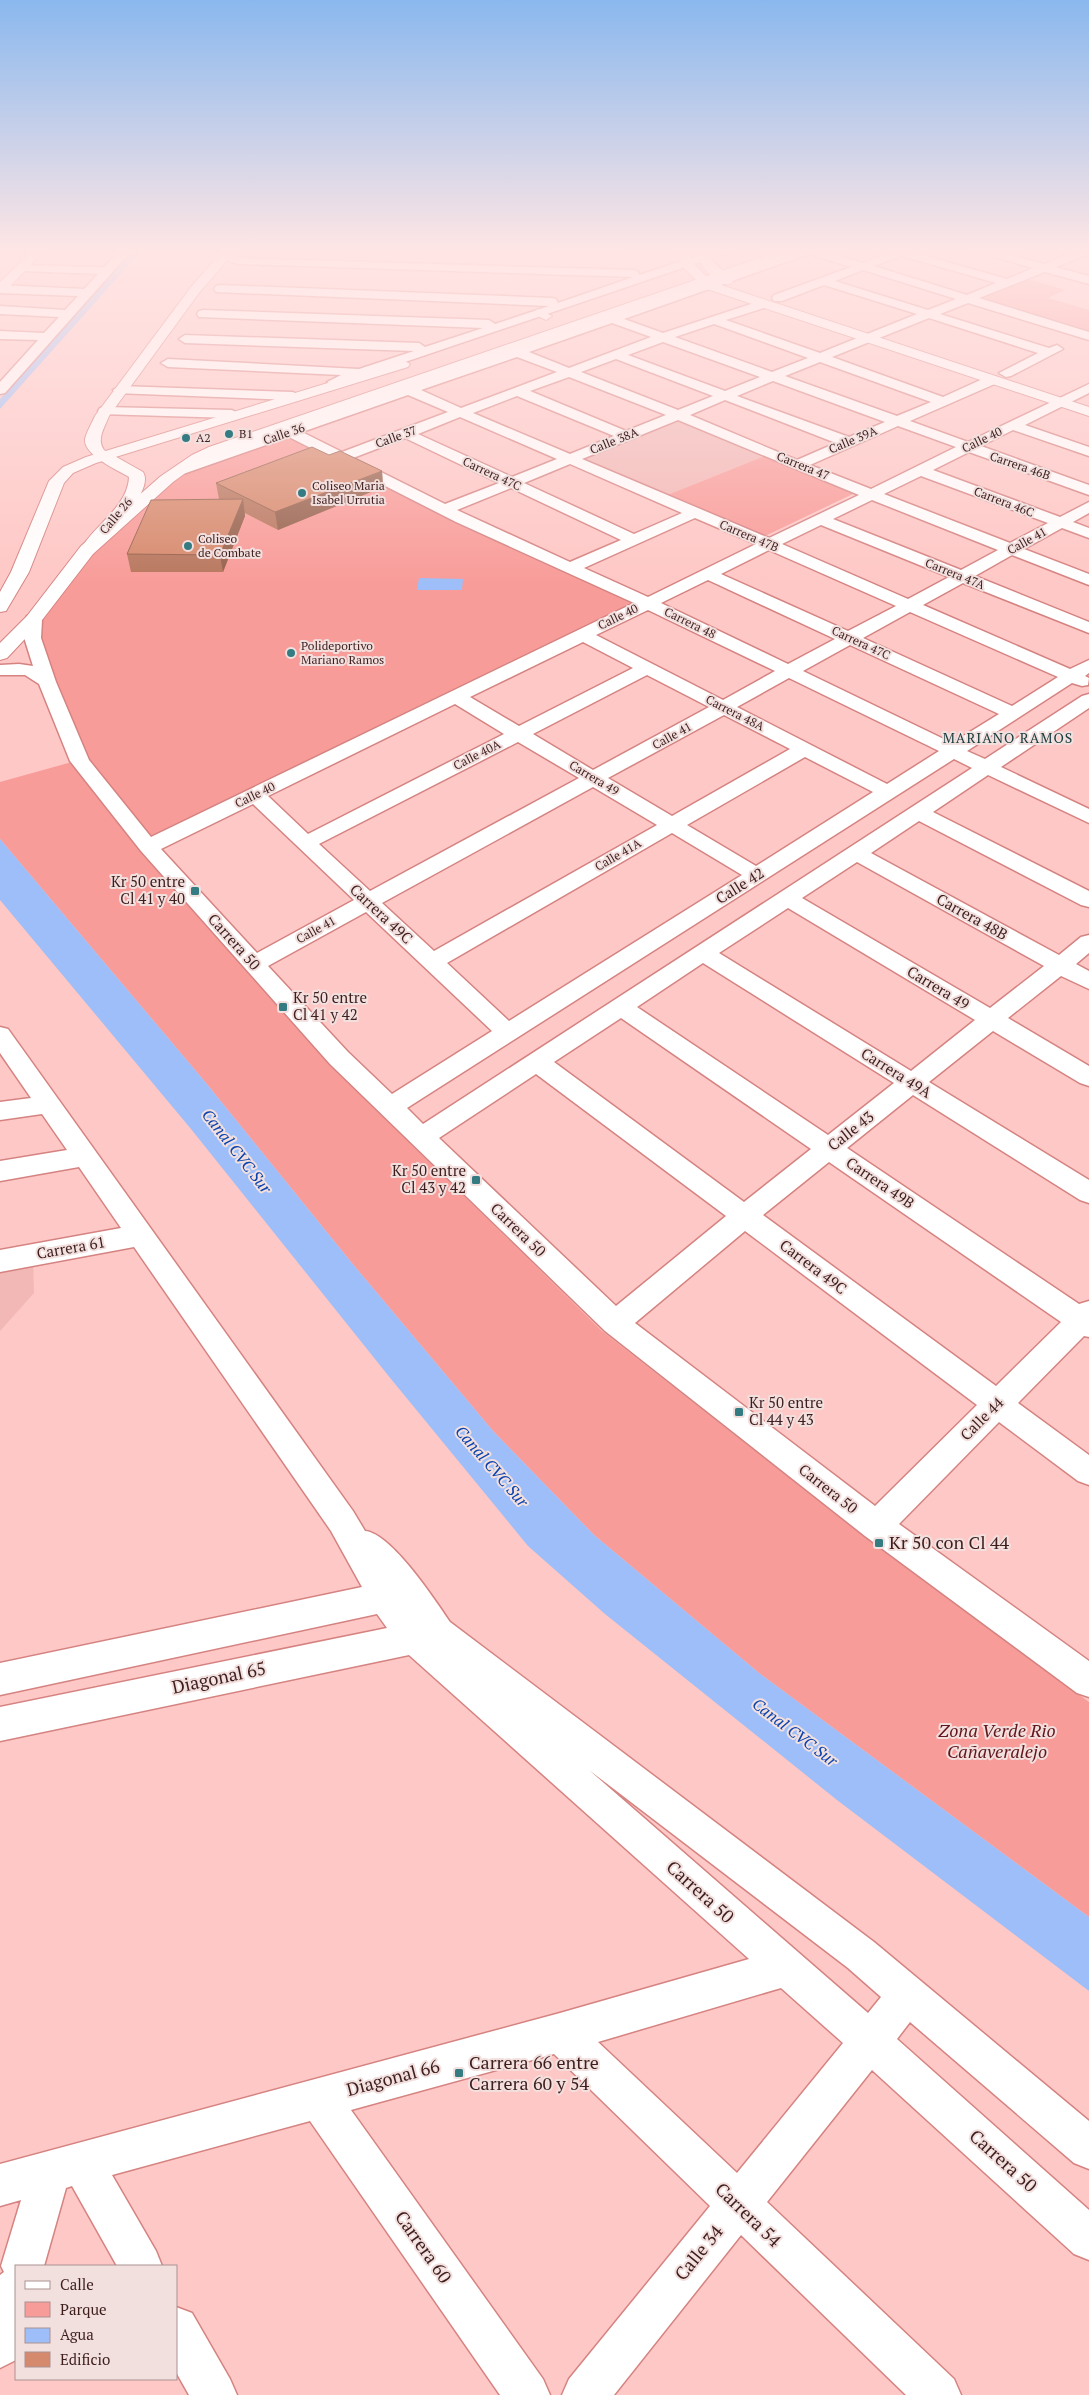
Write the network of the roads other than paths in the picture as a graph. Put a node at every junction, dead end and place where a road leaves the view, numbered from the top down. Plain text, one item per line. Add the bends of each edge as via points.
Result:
1 (22, 361) edge
2 (26, 361) joint
3 (142, 361) edge
4 (170, 361) edge
5 (398, 361) edge
6 (413, 361) edge
7 (477, 361) edge
8 (492, 361) edge
9 (540, 361) edge
10 (601, 361) edge
11 (632, 361) edge
12 (729, 361) edge
13 (813, 361) edge
14 (828, 361) edge
15 (933, 361) edge
16 (969, 361) edge
17 (1031, 361) edge
18 (163, 370) junction
19 (569, 372) junction
20 (362, 373) junction
21 (1006, 373) junction
22 (772, 376) junction
23 (992, 380) junction
24 (1089, 388) edge
25 (1, 389) edge
26 (120, 390) junction
27 (408, 390) junction
28 (148, 391) junction
29 (517, 391) junction
30 (1073, 395) junction
31 (293, 396) junction
32 (724, 396) junction
33 (942, 401) junction
34 (1089, 401) edge
35 (1059, 402) junction
36 (105, 411) junction
37 (462, 412) junction
38 (1089, 412) edge
39 (232, 414) junction
40 (679, 414) junction
41 (896, 422) junction
42 (1012, 425) junction
43 (180, 431) junction
44 (291, 432) junction
45 (405, 433) junction
46 (626, 436) junction
47 (848, 442) junction
48 (966, 447) junction
49 (1089, 452) edge
50 (339, 458) junction
51 (111, 459) junction
52 (570, 459) junction
53 (797, 465) junction
54 (181, 470) junction
55 (920, 470) junction
56 (511, 483) junction
57 (1089, 490) edge
58 (872, 494) junction
59 (1089, 507) edge
60 (445, 510) junction
61 (694, 513) junction
62 (820, 519) junction
63 (1061, 523) junction
64 (1089, 533) edge
65 (634, 540) junction
66 (769, 544) junction
67 (87, 550) junction
68 (1010, 550) junction
69 (570, 568) junction
70 (708, 574) junction
71 (962, 577) junction
72 (1089, 580) edge
73 (648, 603) junction
74 (910, 605) junction
75 (0, 607) edge
76 (33, 620) junction
77 (1089, 628) edge
78 (583, 635) junction
79 (850, 638) junction
80 (0, 654) edge
81 (647, 668) junction
82 (0, 670) edge
83 (789, 671) junction
84 (1083, 675) edge
85 (47, 682) junction
86 (456, 697) junction
87 (1089, 700) edge
88 (724, 707) junction
89 (1013, 713) junction
90 (518, 734) junction
91 (804, 749) junction
92 (953, 751) junction
93 (986, 767) junction
94 (594, 778) junction
95 (888, 792) junction
96 (255, 795) junction
97 (918, 812) junction
98 (1089, 817) edge
99 (672, 824) junction
100 (306, 843) junction
101 (148, 847) junction
102 (856, 853) junction
103 (757, 875) junction
104 (787, 898) junction
105 (1089, 900) edge
106 (368, 902) junction
107 (1089, 942) edge
108 (703, 953) junction
109 (432, 962) junction
110 (254, 964) junction
111 (1060, 965) junction
112 (1089, 981) edge
113 (621, 1007) junction
114 (992, 1020) junction
115 (508, 1033) junction
116 (0, 1035) edge
117 (7, 1056) edge
118 (537, 1062) junction
119 (1089, 1078) edge
120 (912, 1083) junction
121 (48, 1104) junction
122 (390, 1107) junction
123 (0, 1111) edge
124 (422, 1137) junction
125 (829, 1149) junction
126 (86, 1156) junction
127 (0, 1171) edge
128 (1089, 1193) edge
129 (744, 1216) junction
130 (142, 1236) junction
131 (0, 1262) edge
132 (1086, 1319) edge
133 (615, 1323) junction
134 (997, 1404) junction
135 (1089, 1472) edge
136 (876, 1526) junction
137 (398, 1595) junction
138 (425, 1635) junction
139 (0, 1679) edge
140 (1089, 1681) edge
141 (0, 1724) edge
142 (785, 1968) junction
143 (908, 1994) junction
144 (560, 2033) junction
145 (870, 2042) junction
146 (318, 2098) junction
147 (1089, 2148) edge
148 (66, 2166) junction
149 (0, 2185) edge
150 (738, 2205) junction
151 (1089, 2238) edge
152 (23, 2265) edge
153 (139, 2265) edge
154 (15, 2293) edge
155 (178, 2332) edge
156 (0, 2346) edge
157 (214, 2395) edge
158 (527, 2395) edge
159 (585, 2395) edge
160 (938, 2395) edge

1 - 2 street
2 - 25 street
3 - 26 main road, Calle 26
4 - 18 street
5 - 20 street
6 - 43 main road
7 - 54 main road via 214,450
8 - 27 street, Calle 36
9 - 19 street, Carrera 47
10 - 19 street, Calle 37
11 - 32 street
12 - 22 street, Carrera 46B
13 - 22 street, Calle 38A
14 - 33 street
15 - 23 main road
16 - 21 main road
17 - 21 street
18 - 20 street
18 - 28 street
19 - 29 street, Calle 37
19 - 40 street, Carrera 47
20 - 31 street
21 - 30 main road
22 - 32 street, Calle 38A
22 - 41 street, Carrera 46B
23 - 33 street, Calle 39A
23 - 35 main road
24 - 30 street, Calle 40
26 - 28 street
26 - 36 main road, Calle 26
27 - 37 street, Carrera 47B
27 - 44 street, Calle 36
28 - 31 street
29 - 37 street, Calle 37
29 - 46 street
30 - 34 main road
30 - 35 street, Calle 40
31 - 39 street
32 - 40 street, Calle 38A
32 - 47 street
33 - 41 street, Calle 39A
35 - 38 main road
35 - 42 street, Calle 40
36 - 39 street
36 - 51 main road, Calle 26 via 92,445
37 - 45 street, Calle 37
37 - 52 street, Carrera 47B
39 - 43 street
40 - 46 street, Calle 38A
40 - 53 street, Carrera 47
41 - 47 street, Calle 39A
41 - 48 street, Carrera 46B
42 - 48 street, Calle 40
42 - 49 street
43 - 51 main road
44 - 50 street, Carrera 48
44 - 54 street, Calle 36
45 - 50 street, Calle 37
45 - 56 street, Carrera 47C
46 - 52 street, Calle 38A
47 - 53 street, Calle 39A
48 - 55 street, Calle 40
48 - 57 street, Carrera 46B
50 - 60 street, Carrera 48
51 - 67 main road, Calle 26 via 137,475 136,489
51 - 75 main road via 83,463 68,470 57,481 20,572
52 - 56 street, Calle 38A
52 - 61 street, Carrera 47B
53 - 58 street, Carrera 47
54 - 67 main road
55 - 58 street, Calle 40
55 - 63 street, Carrera 46C
56 - 60 street, Calle 38A
56 - 65 street, Carrera 47C
58 - 62 street, Calle 40
58 - 68 street, Carrera 47
59 - 63 street, Calle 41
60 - 69 street, Carrera 48
61 - 65 street
61 - 66 street, Carrera 47B
62 - 66 street, Calle 40
62 - 71 street, Carrera 47A
63 - 64 street, Carrera 46C
63 - 68 street, Calle 41
65 - 69 street
66 - 70 street, Calle 40
66 - 74 street, Carrera 47B
67 - 76 main road
68 - 71 street, Calle 41
68 - 72 street, Carrera 47
69 - 73 street, Carrera 48
70 - 73 street, Calle 40
70 - 79 street, Carrera 47C
71 - 74 street, Calle 41
71 - 77 street, Carrera 47A
73 - 78 street, Calle 40
73 - 83 street, Carrera 48
74 - 79 street, Calle 41
74 - 84 street, Carrera 47B
76 - 80 main road
76 - 85 street, Carrera 50 via 32,638
78 - 81 street, Carrera 48A
78 - 86 street, Calle 40
79 - 83 street, Calle 41
79 - 89 street, Carrera 47C
81 - 88 street, Carrera 48A
81 - 90 street, Calle 40A
82 - 85 street via 23,669 34,672
83 - 88 street, Calle 41
83 - 92 street, Carrera 48
84 - 89 street, Calle 42
85 - 101 street, Carrera 50 via 80,761
86 - 90 street, Carrera 49
86 - 96 street, Calle 40
87 - 93 street
88 - 91 street, Carrera 48A
88 - 94 street, Calle 41
89 - 92 street, Calle 42
90 - 94 street, Carrera 49
90 - 100 street, Calle 40A
91 - 95 street, Carrera 48A
91 - 99 street, Calle 41A
92 - 93 street, Carrera 48
92 - 95 street, Calle 42
93 - 97 street
93 - 98 street, Carrera 48
94 - 99 street, Carrera 49
94 - 106 street, Calle 41
95 - 103 street, Calle 42
96 - 100 street, Carrera 49C
96 - 101 street, Calle 40
97 - 102 street
97 - 105 street
99 - 103 street, Carrera 49
99 - 109 street, Calle 41A
100 - 106 street, Carrera 49C
101 - 110 street, Carrera 50
102 - 104 street
102 - 111 street, Carrera 48B
103 - 115 street, Calle 42
104 - 108 street
104 - 114 street, Carrera 49
106 - 109 street, Carrera 49C
106 - 110 street, Calle 41
107 - 111 street, Calle 43
108 - 113 street
108 - 120 street, Carrera 49A
109 - 115 street, Carrera 49C
110 - 122 street, Carrera 50
111 - 112 street, Carrera 48B
111 - 114 street, Calle 43
113 - 118 street
113 - 125 street, Carrera 49B
114 - 119 street, Carrera 49
114 - 120 street, Calle 43
115 - 122 street, Calle 42
116 - 117 street, Carrera 50
117 - 121 street, Carrera 50
118 - 124 street
118 - 129 street, Carrera 49C
120 - 125 street, Calle 43
120 - 128 street, Carrera 49A
121 - 123 street
121 - 126 street, Carrera 50
122 - 124 street, Carrera 50
124 - 133 street, Carrera 50
125 - 129 street, Calle 43
125 - 132 street, Carrera 49B
126 - 127 street
126 - 130 street, Carrera 50
129 - 133 street, Calle 43
129 - 134 street, Carrera 49C
130 - 131 street, Carrera 61
130 - 137 street, Carrera 50 via 342,1521
132 - 134 street, Calle 44
133 - 136 street, Carrera 50
134 - 135 street, Carrera 49C
134 - 136 street, Calle 44
136 - 140 street, Carrera 50
137 - 138 street, Carrera 50
137 - 139 street
138 - 141 street, Diagonal 65
138 - 142 street, Carrera 50
138 - 143 street, Carrera 50 via 853,1949
142 - 144 street, Diagonal 66
142 - 145 street, Carrera 50
143 - 145 street, Calle 34
143 - 147 street, Carrera 50
144 - 146 street, Diagonal 66
144 - 150 street, Carrera 54
145 - 150 street, Calle 34
145 - 151 street, Carrera 50
146 - 148 street, Diagonal 66
146 - 158 street, Carrera 60
148 - 149 street, Diagonal 66
148 - 152 street
148 - 153 street
150 - 159 street, Calle 34
150 - 160 street, Carrera 54
154 - 156 street
155 - 157 street

